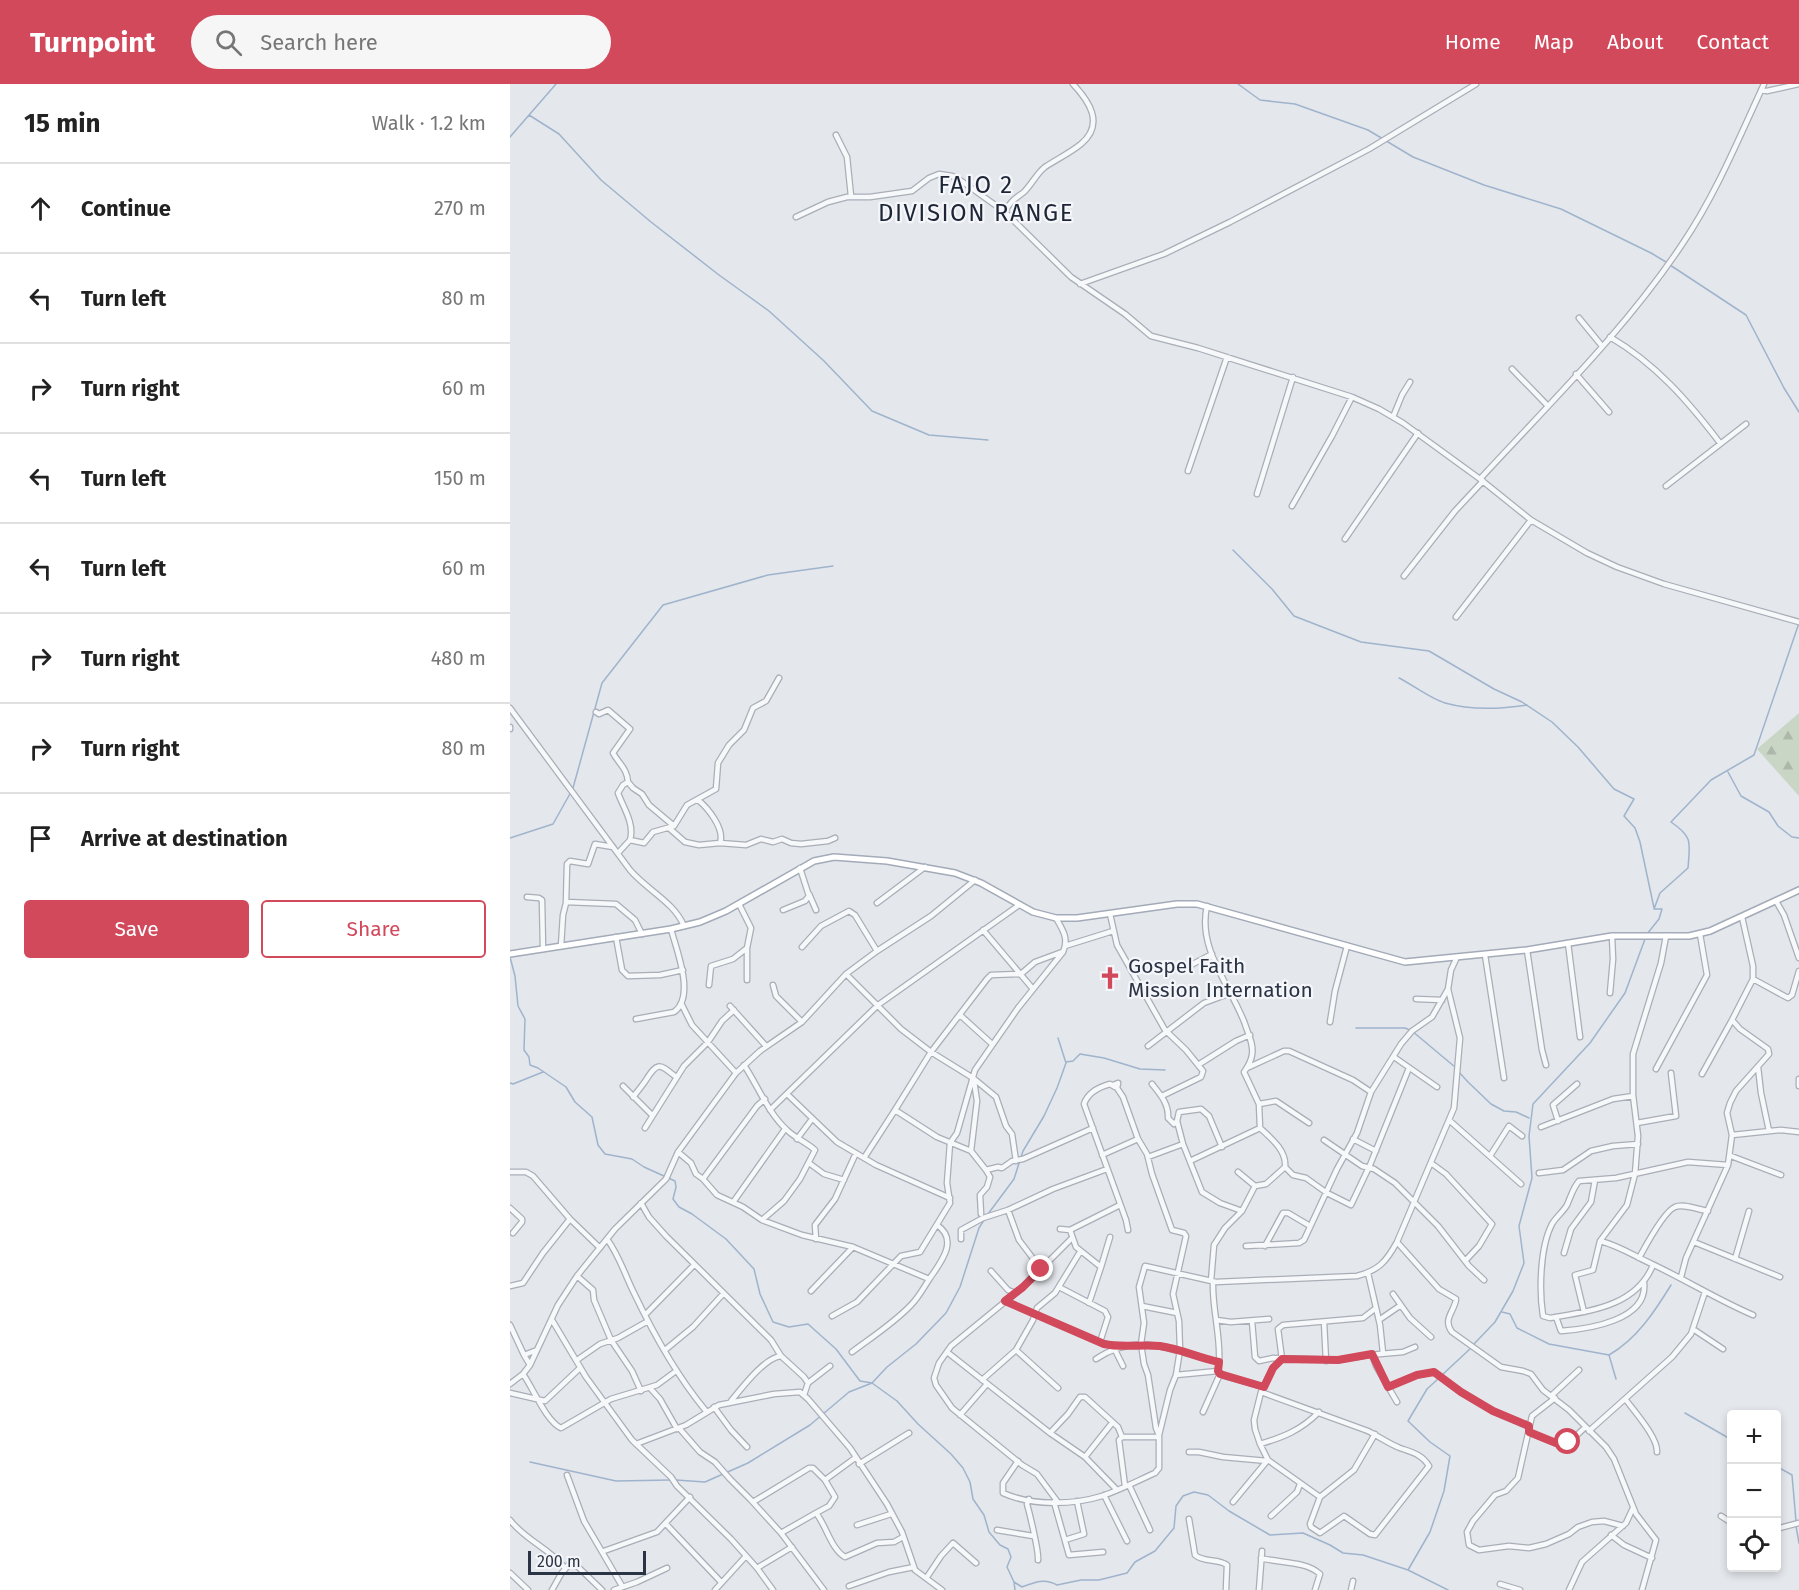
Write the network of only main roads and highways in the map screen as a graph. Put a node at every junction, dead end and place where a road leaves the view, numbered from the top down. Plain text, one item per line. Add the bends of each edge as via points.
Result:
1 (1799, 890) edge
2 (513, 954) edge

1 - 2 main road via 1700,934 1612,936 1527,950 1405,962 1197,904 1056,918 1019,905 975,880 925,867 834,857 800,868 711,918 671,929

